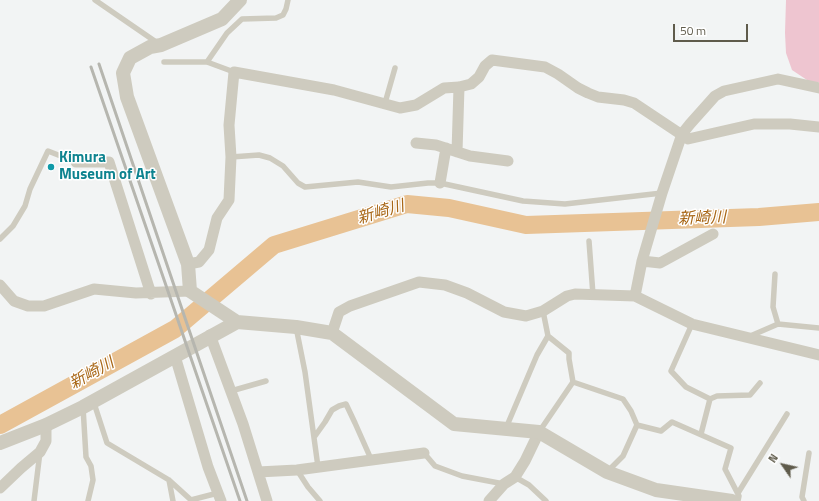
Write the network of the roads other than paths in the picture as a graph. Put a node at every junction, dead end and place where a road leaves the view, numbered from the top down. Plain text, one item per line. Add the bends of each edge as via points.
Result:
1 (95, 0) edge
2 (240, 0) edge
3 (288, 0) edge
4 (161, 45) junction
5 (164, 62) dead end
6 (207, 62) junction
7 (395, 68) dead end
8 (234, 72) junction
9 (459, 87) junction
10 (819, 88) edge
11 (385, 103) junction
12 (819, 127) edge
13 (682, 134) junction
14 (416, 143) dead end
15 (451, 150) junction
16 (231, 157) junction
17 (508, 161) dead end
18 (76, 162) joint
19 (440, 183) junction
20 (660, 197) junction
21 (713, 234) dead end
22 (0, 239) edge
23 (589, 241) dead end
24 (642, 261) junction
25 (188, 264) junction
26 (775, 274) dead end
27 (0, 285) edge
28 (193, 293) junction
29 (151, 294) junction
30 (593, 295) junction
31 (635, 296) junction
32 (543, 311) junction
33 (236, 322) junction
34 (692, 324) junction
35 (778, 324) junction
36 (296, 327) junction
37 (819, 328) edge
38 (332, 333) junction
39 (210, 336) junction
40 (548, 336) junction
41 (748, 337) junction
42 (819, 355) edge
43 (175, 356) junction
44 (266, 381) dead end
45 (573, 382) junction
46 (760, 383) dead end
47 (231, 391) junction
48 (710, 399) junction
49 (88, 404) junction
50 (787, 414) dead end
51 (637, 425) junction
52 (46, 426) junction
53 (506, 430) junction
54 (539, 432) junction
55 (701, 434) junction
56 (314, 436) junction
57 (0, 443) edge
58 (40, 452) junction
59 (424, 453) joint
60 (810, 453) dead end
61 (371, 460) junction
62 (318, 466) junction
63 (297, 470) junction
64 (258, 472) junction
65 (607, 472) junction
66 (514, 477) junction
67 (169, 480) junction
68 (504, 484) junction
69 (0, 488) edge
70 (219, 497) edge
71 (735, 497) edge
72 (34, 501) edge
73 (88, 501) edge
74 (173, 501) edge
75 (267, 501) edge
76 (320, 501) edge
77 (489, 501) edge
78 (546, 501) edge
79 (738, 501) edge
80 (804, 501) edge

1 - 4 lane
2 - 4 street via 222,19
3 - 6 lane via 283,15 276,18 242,19 227,33
4 - 25 street via 150,47 130,58 123,73 127,97
5 - 6 lane
6 - 8 lane
7 - 11 lane
8 - 11 street via 334,90
8 - 16 street via 229,125
9 - 11 street via 444,88 408,107 400,108
9 - 13 street via 471,84 492,60 545,67 588,93 634,103
9 - 15 street
10 - 13 street via 778,79 724,91 715,96
12 - 13 street via 754,124 688,139
13 - 20 street
14 - 15 street
15 - 17 street via 470,156
15 - 19 street
16 - 19 lane via 259,155 270,158 305,187 358,182 391,187
16 - 25 street via 229,200 217,218 209,250 199,262
18 - 22 lane via 48,151 25,206 13,226
18 - 29 street via 110,162
19 - 20 lane via 523,201 566,204
20 - 24 street
21 - 24 street via 660,262
23 - 30 lane
24 - 31 street
25 - 28 street
26 - 35 lane via 773,307
27 - 29 street via 14,301 28,306 44,306 94,289
28 - 29 street
28 - 33 street
30 - 31 street
30 - 32 street via 567,296
31 - 34 street
32 - 38 street via 526,316 504,312 445,285 419,282 339,312
32 - 40 lane
33 - 36 street
33 - 39 street
34 - 41 street
34 - 48 lane via 671,371 686,387
35 - 37 lane
35 - 41 lane
36 - 38 street
36 - 56 lane
38 - 53 street via 454,424
39 - 43 street
39 - 47 street
40 - 45 lane via 569,353
40 - 53 lane via 537,355
41 - 42 street
43 - 49 street
43 - 70 street
44 - 47 lane
45 - 51 lane via 623,399
45 - 54 lane
46 - 48 lane via 750,395 717,396
47 - 64 street
48 - 55 lane
49 - 52 street
49 - 67 lane via 107,443
49 - 73 lane via 86,457 91,466 93,480
50 - 71 lane
51 - 55 lane via 661,431 672,422
51 - 65 lane via 623,456
52 - 57 street
52 - 58 street via 46,441
53 - 54 street
54 - 65 street
54 - 66 street
55 - 71 lane via 731,448 725,468
56 - 61 lane via 332,410 346,404
56 - 62 lane
58 - 69 street
58 - 72 lane
59 - 61 street
59 - 68 lane via 436,466 462,476
60 - 80 lane via 802,497
61 - 62 street
62 - 63 street
63 - 64 street
63 - 76 lane
64 - 75 street
65 - 71 street via 656,490
66 - 68 street
66 - 78 lane via 529,485
67 - 70 lane via 191,500
67 - 74 lane
68 - 77 street
71 - 79 lane via 739,496

